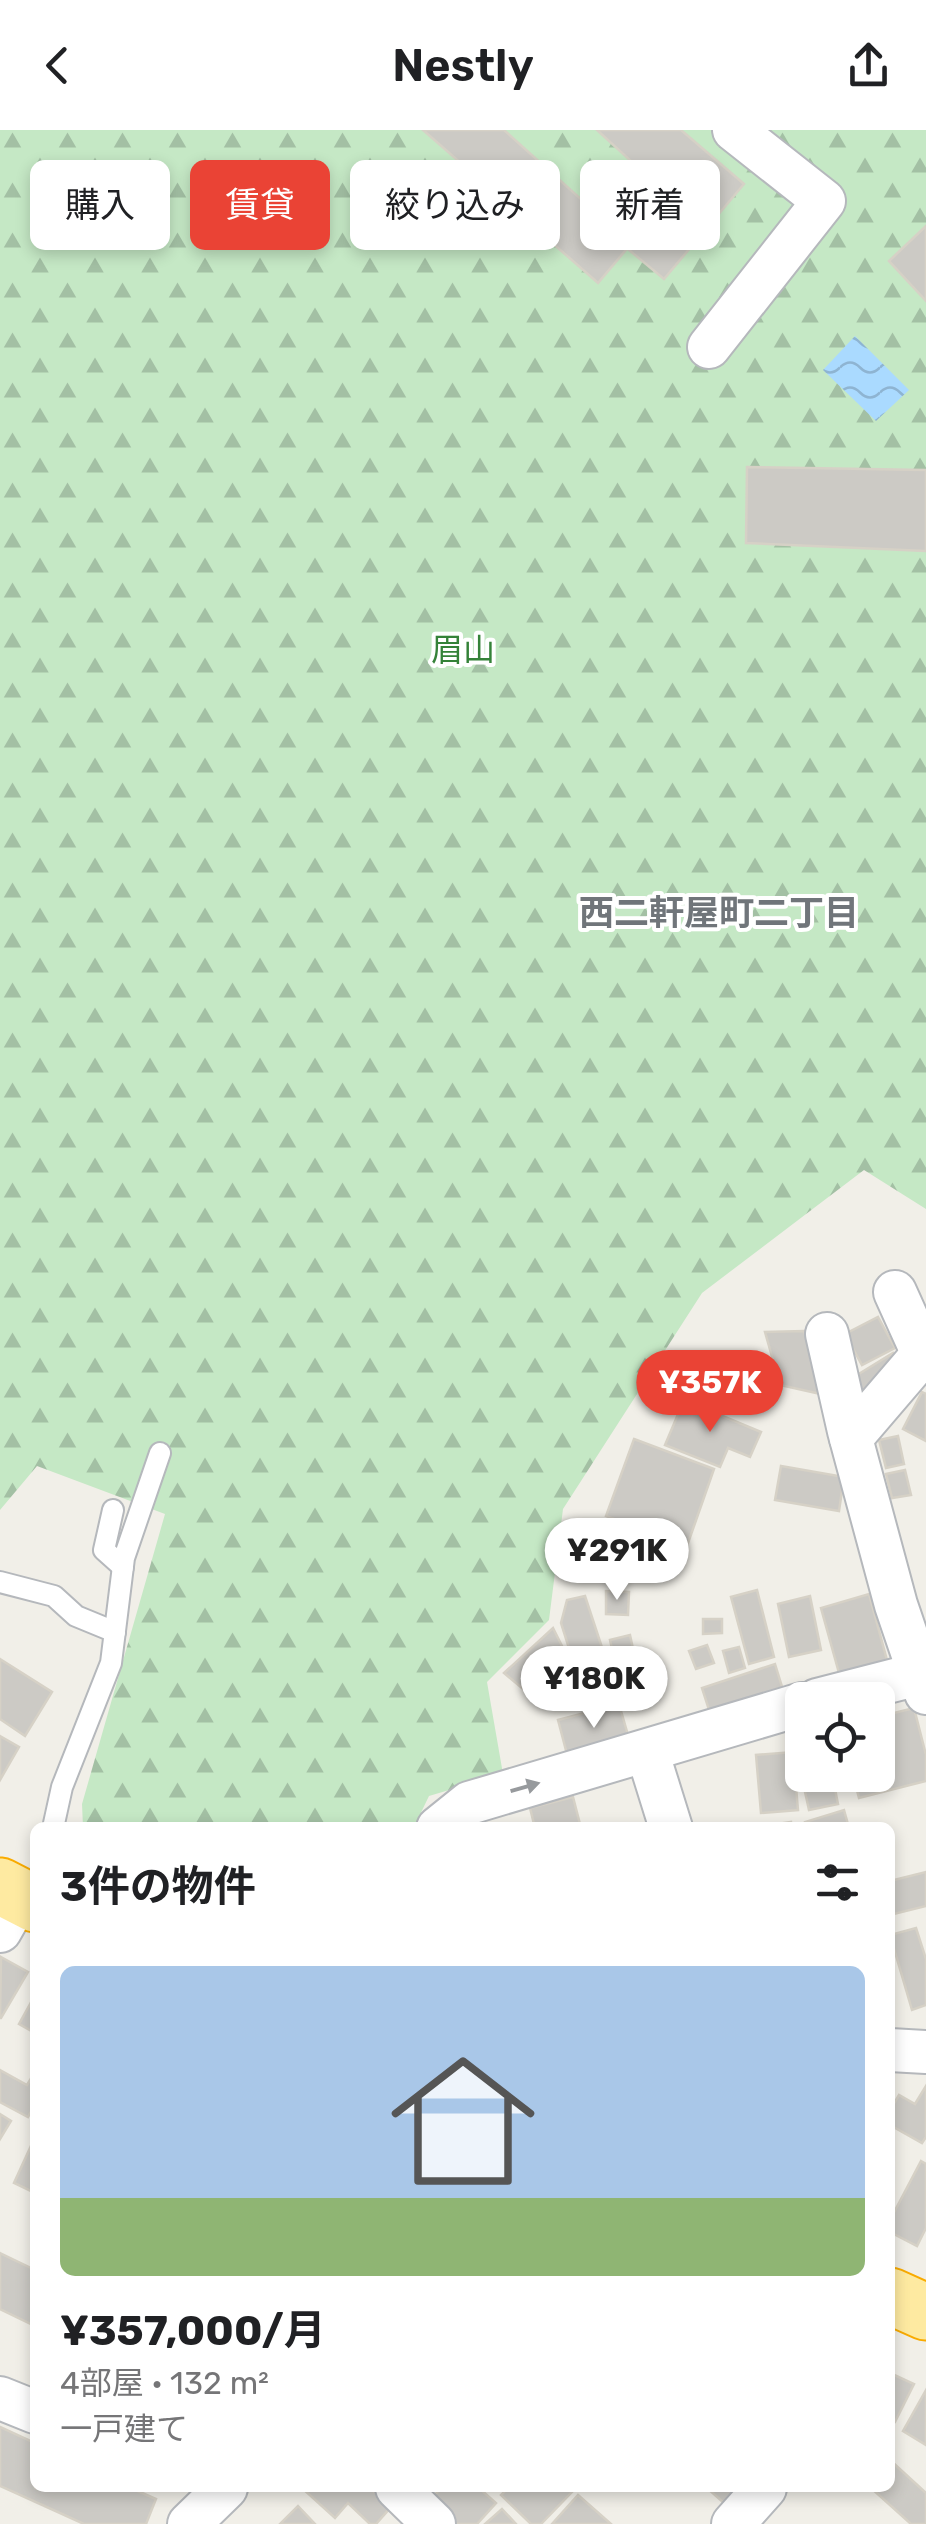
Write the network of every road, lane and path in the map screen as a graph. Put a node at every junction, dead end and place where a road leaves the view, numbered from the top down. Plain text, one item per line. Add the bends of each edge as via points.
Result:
1 (734, 130) edge
2 (708, 347) dead end
3 (895, 1292) dead end
4 (827, 1334) dead end
5 (925, 1354) edge
6 (850, 1438) junction
7 (160, 1453) dead end
8 (113, 1510) dead end
9 (124, 1567) junction
10 (0, 1582) edge
11 (116, 1632) junction
12 (924, 1679) edge
13 (895, 1685) edge
14 (785, 1709) edge
15 (647, 1751) junction
16 (54, 1822) edge
17 (445, 1822) edge
18 (669, 1822) edge
19 (895, 2050) edge
20 (926, 2052) edge
21 (0, 2398) edge
22 (30, 2410) edge
23 (401, 2492) edge
24 (761, 2492) edge
25 (434, 2524) edge
26 (733, 2524) edge

1 - 2 street via 824,201
3 - 5 street
4 - 6 street
5 - 6 street
6 - 12 street
7 - 9 lane
8 - 9 lane via 104,1550
9 - 11 lane
10 - 11 lane via 54,1596 76,1616
11 - 16 lane
12 - 13 street
14 - 15 street
17 -> 15 street via 470,1802
15 - 18 street
19 - 20 street
21 - 22 street
23 - 25 street
24 - 26 street

